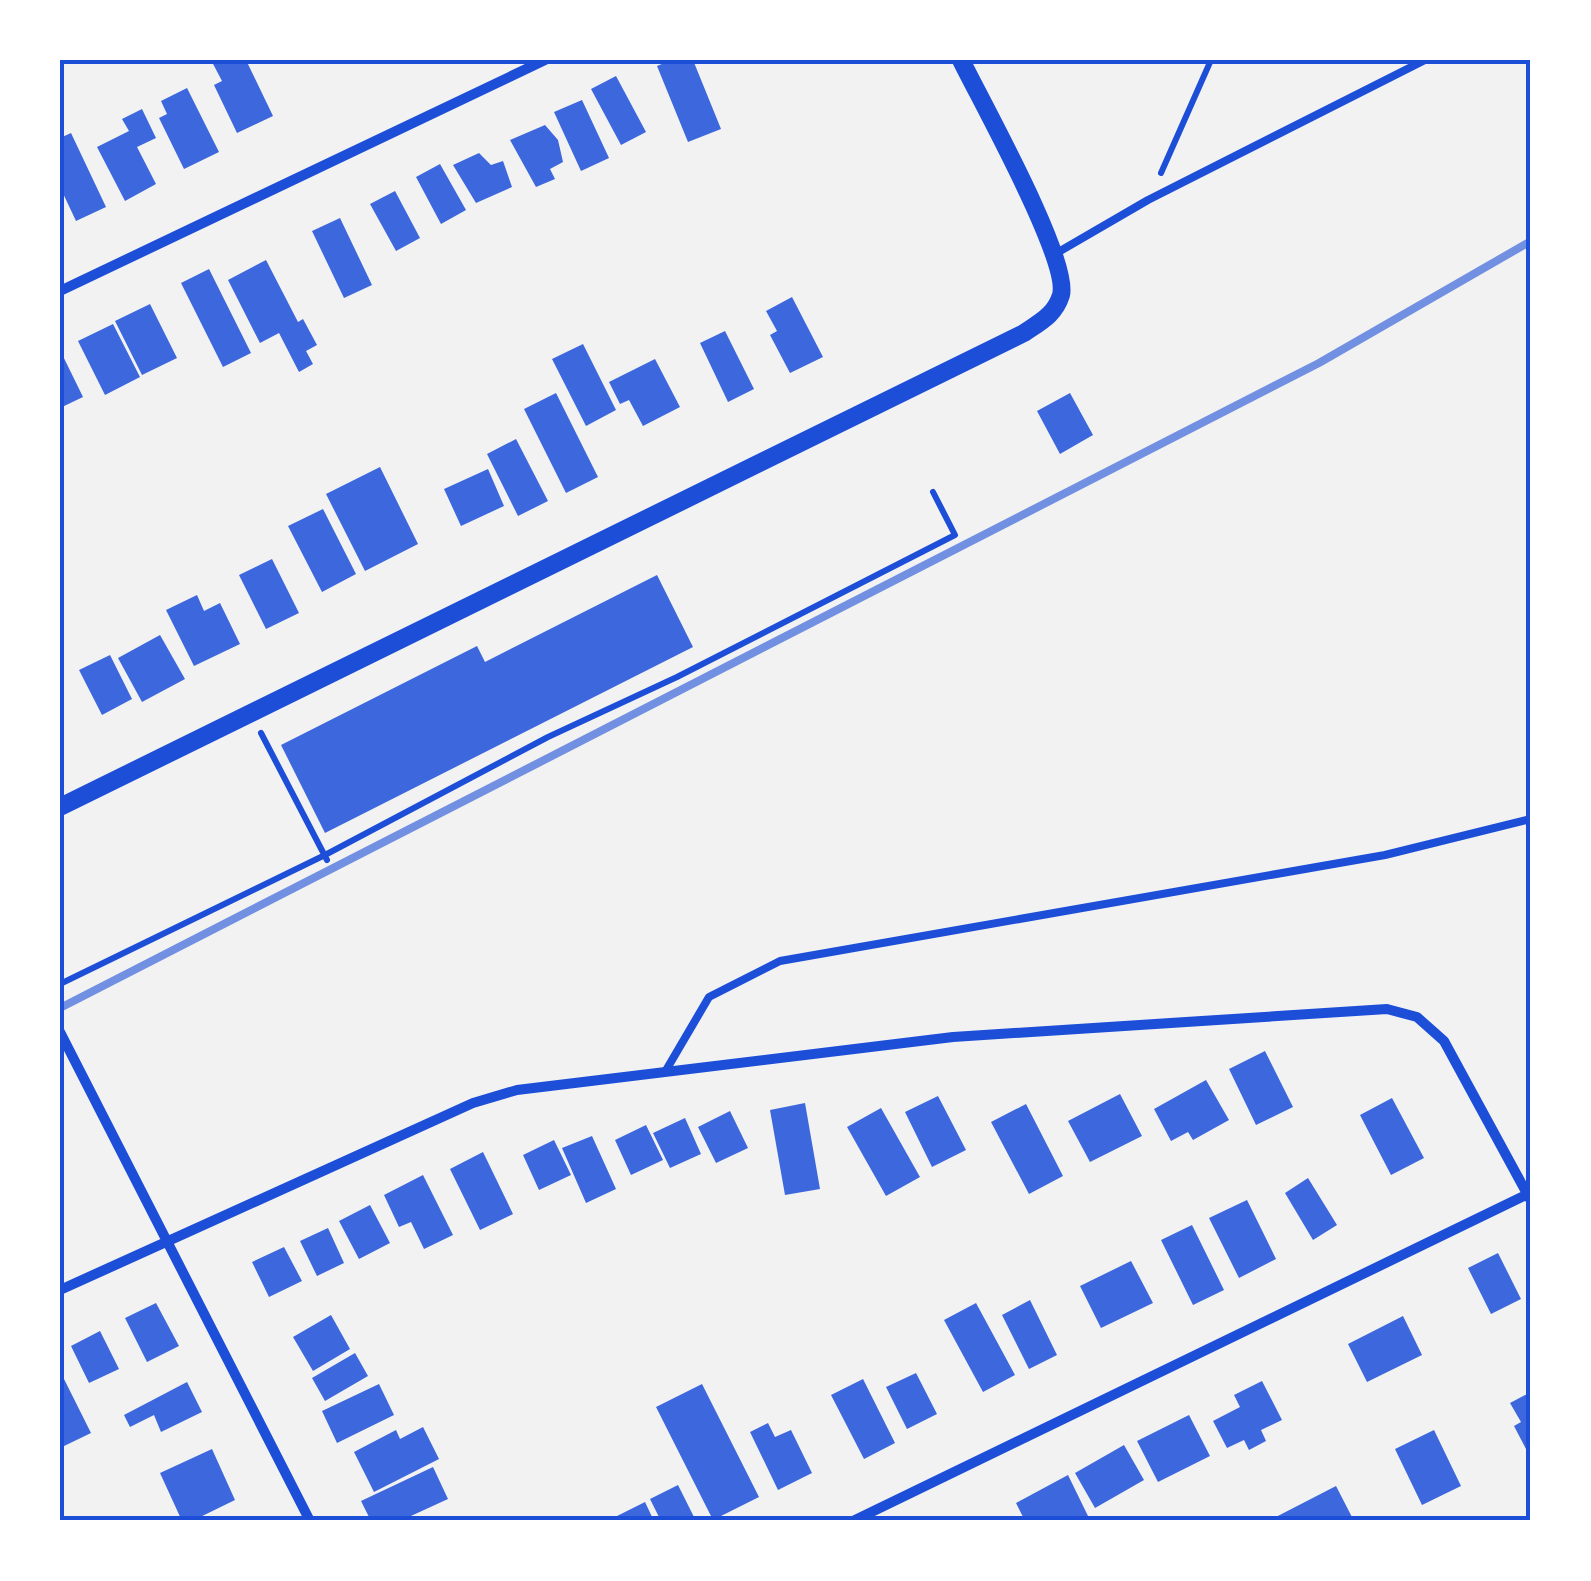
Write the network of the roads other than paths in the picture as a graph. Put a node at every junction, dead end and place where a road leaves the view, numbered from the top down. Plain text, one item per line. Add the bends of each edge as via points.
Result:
1 (544, 60) edge
2 (961, 60) edge
3 (1425, 60) edge
4 (1055, 254) junction
5 (60, 291) edge
6 (60, 807) edge
7 (1531, 819) edge
8 (60, 1032) edge
9 (665, 1072) junction
10 (1530, 1197) edge
11 (168, 1241) junction
12 (60, 1290) edge
13 (310, 1521) edge
14 (853, 1521) edge

1 - 5 street
2 - 4 street
3 - 4 lane
4 - 6 street via 1062,291 1054,313 1024,333
7 - 9 lane via 1385,855 780,961 709,997
8 - 11 street
9 - 10 street via 953,1037 1388,1009 1417,1017 1444,1041
9 - 11 street via 517,1090 473,1103
10 - 14 street
11 - 12 street
11 - 13 street

